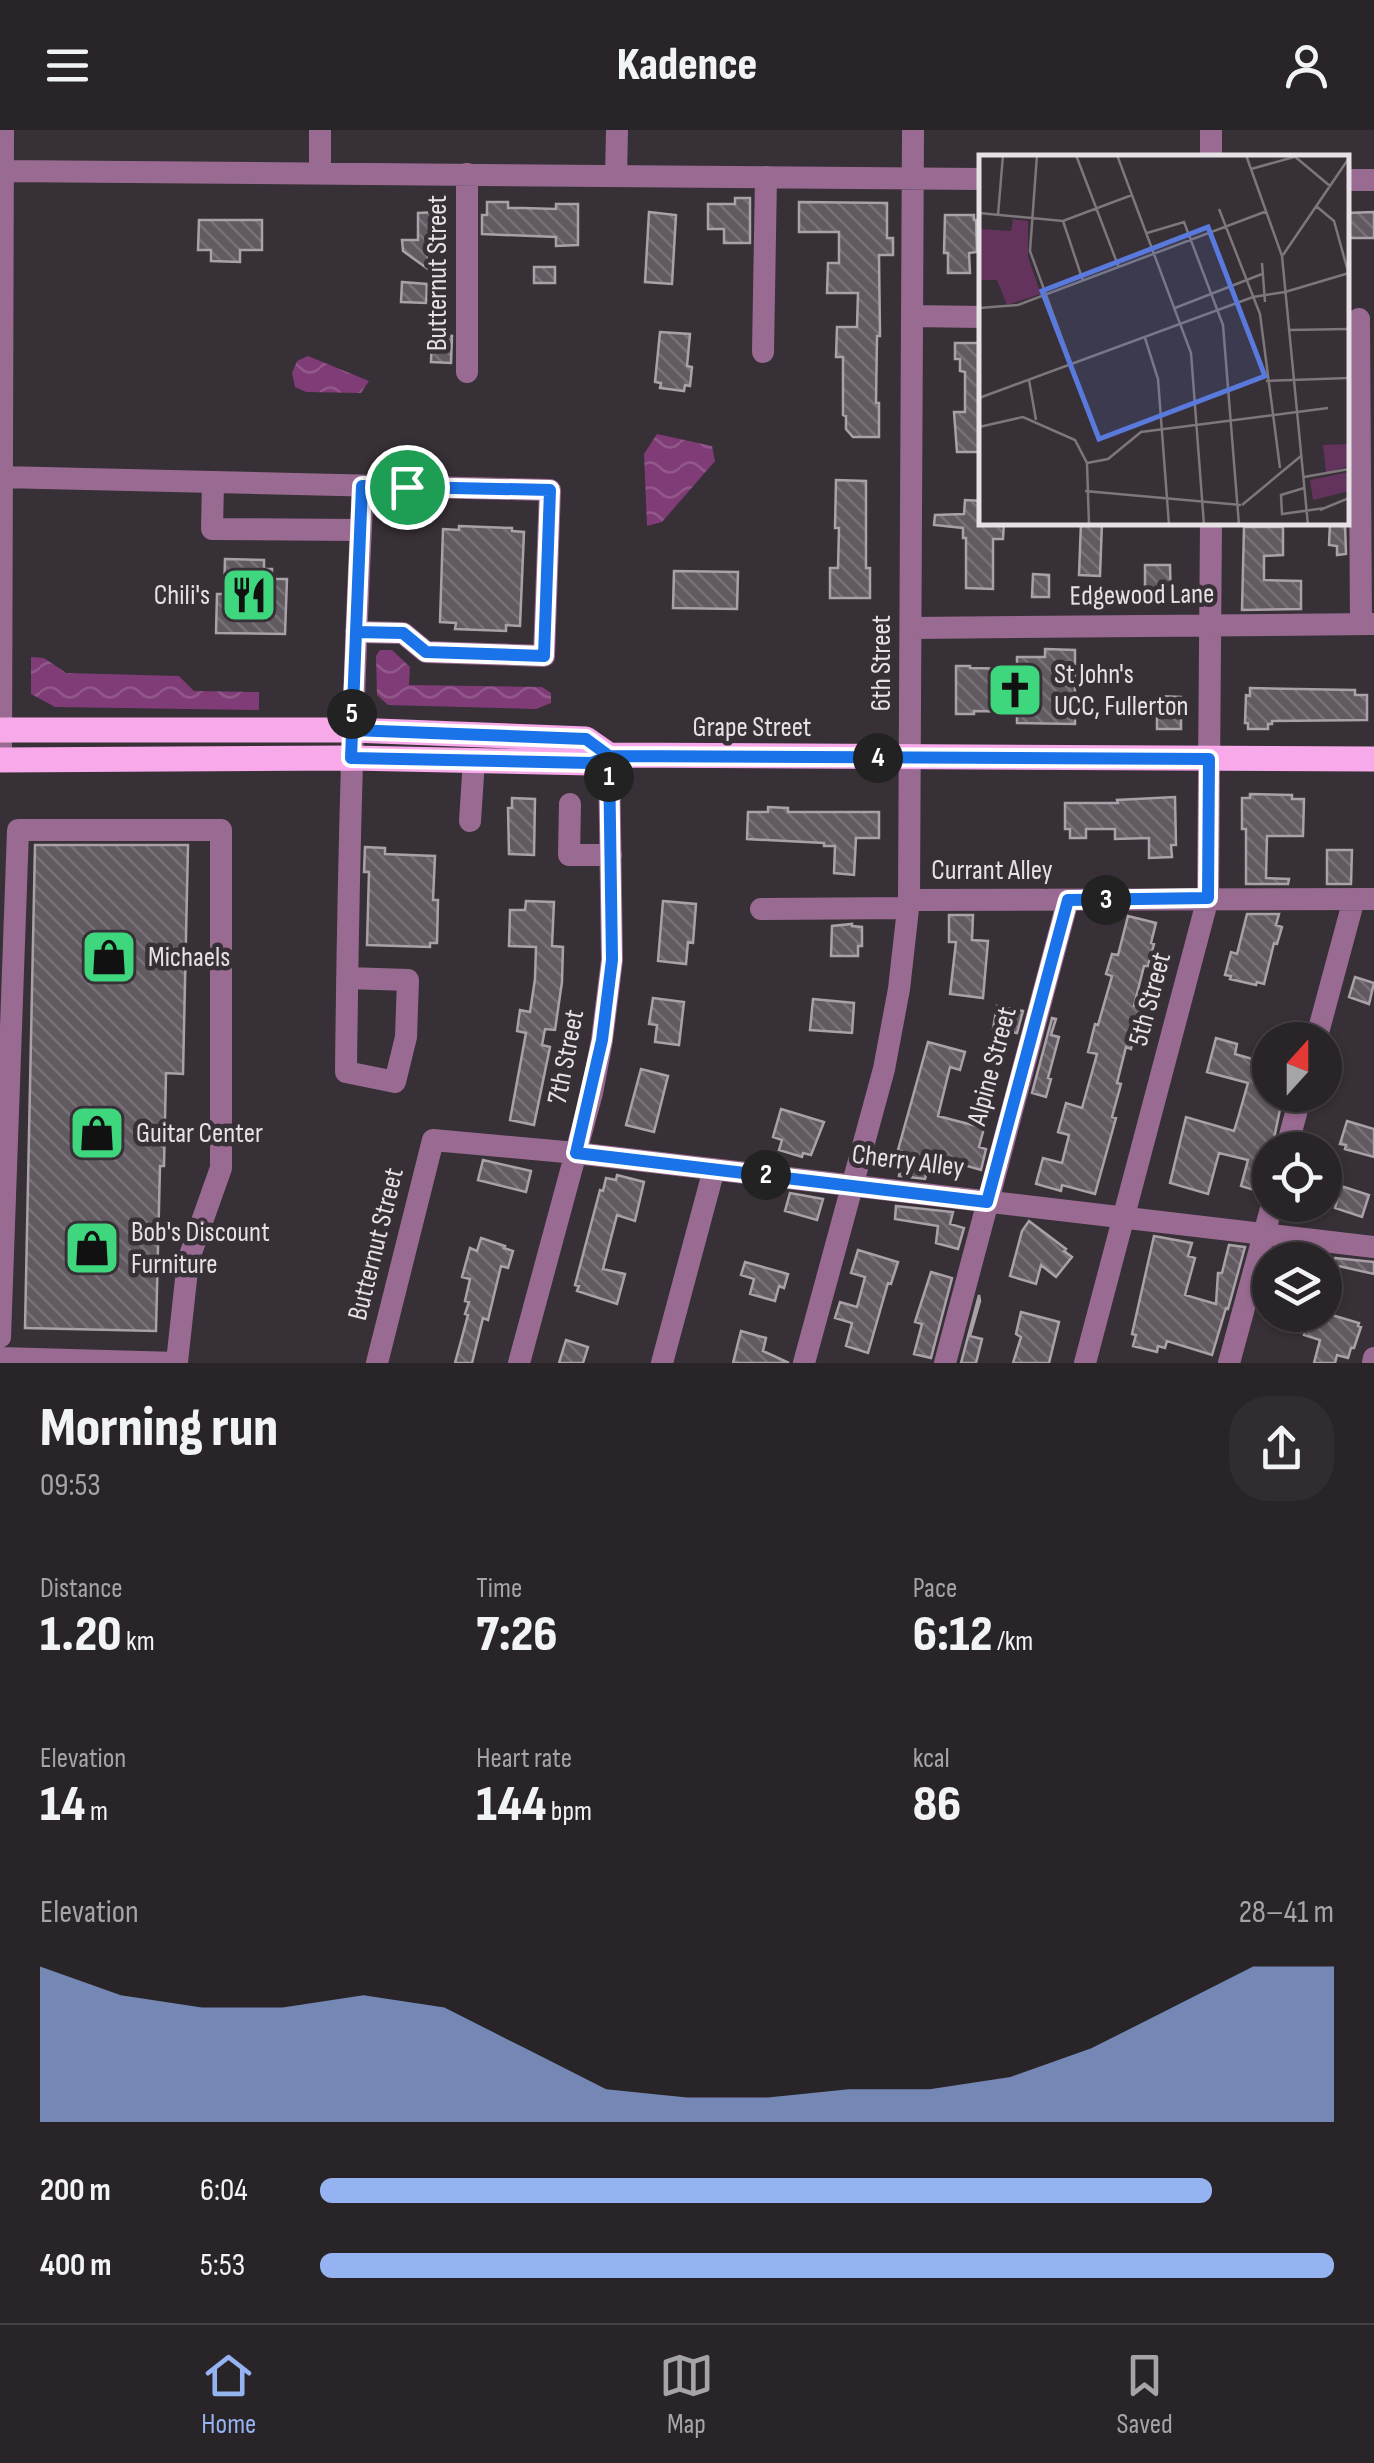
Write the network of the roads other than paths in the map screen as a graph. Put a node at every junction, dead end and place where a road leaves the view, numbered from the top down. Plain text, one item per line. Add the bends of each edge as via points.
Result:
1 (4, 130) edge
2 (320, 130) edge
3 (617, 130) edge
4 (914, 130) edge
5 (1210, 130) edge
6 (1211, 155) edge
7 (2, 172) edge
8 (320, 172) junction
9 (468, 174) junction
10 (616, 176) junction
11 (766, 177) junction
12 (913, 178) junction
13 (979, 178) edge
14 (912, 316) junction
15 (979, 317) edge
16 (1360, 319) edge
17 (763, 352) dead end
18 (467, 372) dead end
19 (2, 478) edge
20 (213, 482) junction
21 (362, 486) junction
22 (1360, 514) edge
23 (1211, 525) edge
24 (360, 530) junction
25 (1367, 624) edge
26 (1211, 625) junction
27 (911, 628) junction
28 (356, 632) junction
29 (0, 730) edge
30 (352, 730) junction
31 (609, 756) junction
32 (351, 758) junction
33 (911, 758) junction
34 (1374, 758) edge
35 (1209, 759) junction
36 (1, 760) edge
37 (474, 760) junction
38 (570, 804) dead end
39 (470, 821) dead end
40 (611, 856) junction
41 (1208, 898) junction
42 (1364, 899) edge
43 (1068, 900) junction
44 (909, 904) junction
45 (761, 908) dead end
46 (347, 978) junction
47 (1322, 1022) edge
48 (434, 1140) joint
49 (576, 1153) junction
50 (3, 1159) edge
51 (714, 1169) junction
52 (852, 1185) junction
53 (987, 1202) junction
54 (1124, 1218) junction
55 (1267, 1222) edge
56 (1264, 1234) junction
57 (1374, 1246) edge
58 (0, 1336) edge
59 (0, 1358) edge
60 (177, 1363) edge
61 (376, 1363) edge
62 (519, 1363) edge
63 (662, 1363) edge
64 (804, 1363) edge
65 (945, 1363) edge
66 (1085, 1363) edge
67 (1229, 1363) edge

1 - 7 street
2 - 8 street
3 - 10 street
4 - 12 street, 6th Street
5 - 6 street
7 - 8 street
7 - 19 street
8 - 9 street
9 - 10 street
9 - 18 street, Butternut Street
10 - 11 street
11 - 12 street
11 - 17 street
12 - 13 street
12 - 14 street, 6th Street
14 - 15 street
14 - 27 street, 6th Street
16 - 22 street
19 - 20 street
19 - 29 street
20 - 21 street
20 - 24 street via 212,529
21 - 24 street
21 - 28 street via 550,490 544,656 426,652 403,633
22 - 25 street
23 - 26 street, 5th Street
24 - 28 street
25 - 26 street, Edgewood Lane
26 - 27 street, Edgewood Lane
26 - 35 street, 5th Street
27 - 33 street, 6th Street
28 - 30 street
29 - 30 main road, Grape Street
29 - 36 street
30 - 31 main road, Grape Street via 586,739
30 - 32 street
31 - 33 main road, Grape Street
31 - 37 main road, Grape Street via 591,763
31 - 40 street, 7th Street
32 - 36 main road, Grape Street
32 - 37 main road, Grape Street
32 - 46 street
33 - 35 main road, Grape Street
33 - 44 street, 6th Street
34 - 35 main road, Grape Street
35 - 41 street, 5th Street
37 - 39 street
38 - 40 street via 570,855
40 - 49 street, 7th Street via 610,987
41 - 42 street, Currant Alley
41 - 43 street, Currant Alley
41 - 54 street, 5th Street
42 - 47 street
43 - 44 street, Currant Alley
43 - 53 street, Alpine Street
44 - 45 street, Currant Alley
44 - 52 street, 6th Street via 884,1069
46 - 46 street via 346,1072 395,1082 406,1037 408,980
48 - 49 street, Cherry Alley
48 - 61 street, Butternut Street
49 - 51 street, Cherry Alley
49 - 62 street, 7th Street
50 - 58 street
50 - 60 street via 18,830 221,830 221,1168 188,1261
51 - 52 street, Cherry Alley
51 - 63 street
52 - 53 street, Cherry Alley
52 - 64 street, 6th Street
53 - 54 street, Cherry Alley
53 - 65 street, Alpine Street
54 - 56 street, Cherry Alley
54 - 66 street, 5th Street
55 - 56 street
56 - 57 street, Cherry Alley
56 - 67 street
59 - 60 street

